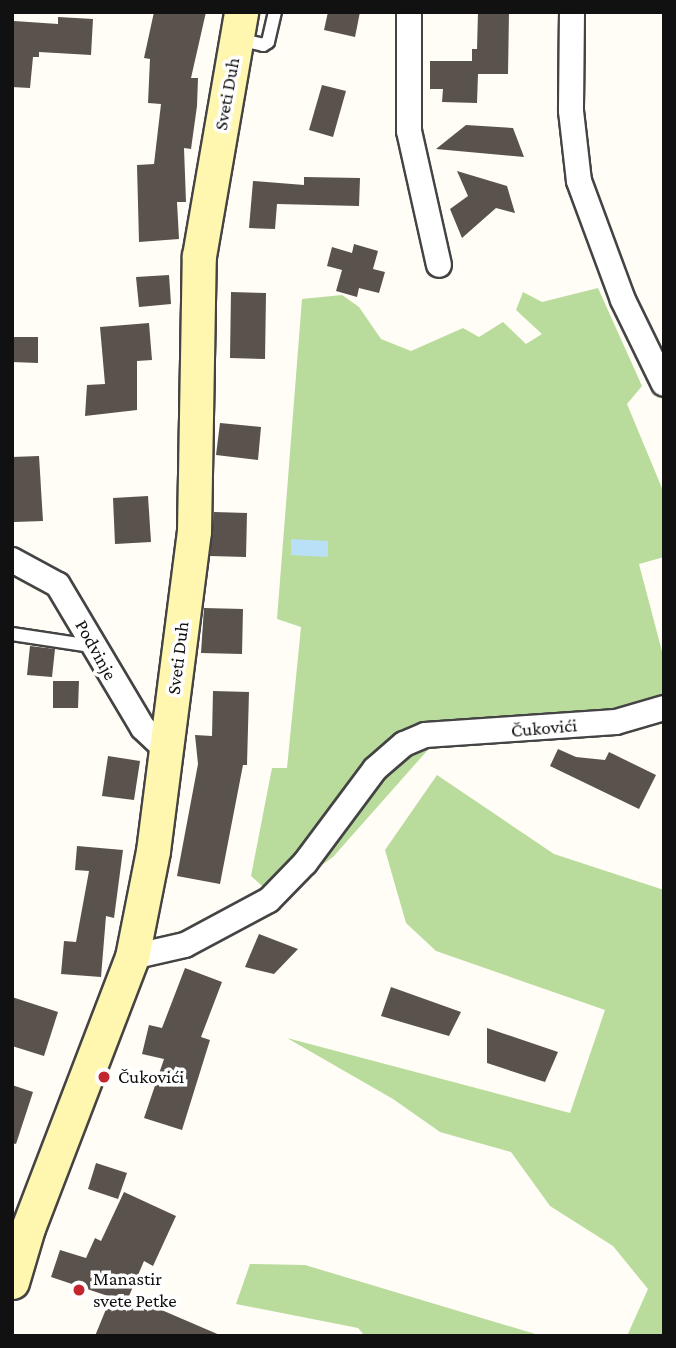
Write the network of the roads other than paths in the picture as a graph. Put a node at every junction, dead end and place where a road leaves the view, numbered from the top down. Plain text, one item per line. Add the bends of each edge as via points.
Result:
1 (275, 12) edge
2 (408, 12) edge
3 (572, 12) edge
4 (239, 25) edge
5 (439, 265) dead end
6 (664, 384) edge
7 (12, 560) edge
8 (12, 634) edge
9 (95, 647) junction
10 (664, 708) edge
11 (169, 752) junction
12 (132, 957) junction
13 (12, 1282) edge

1 - 4 lane via 268,42 256,45
2 - 5 street via 409,131
3 - 6 street via 570,111 579,181 623,300
4 - 11 main road, Sveti Duh via 199,256 194,531
7 - 9 street, Podvinje via 58,585
8 - 9 lane via 65,638
9 - 11 street, Podvinje via 143,728
10 - 12 street, Čukovići via 616,722 425,735 404,744 375,769 305,863 268,900 185,945
11 - 12 main road, Sveti Duh
12 - 13 main road, Sveti Duh via 28,1228

